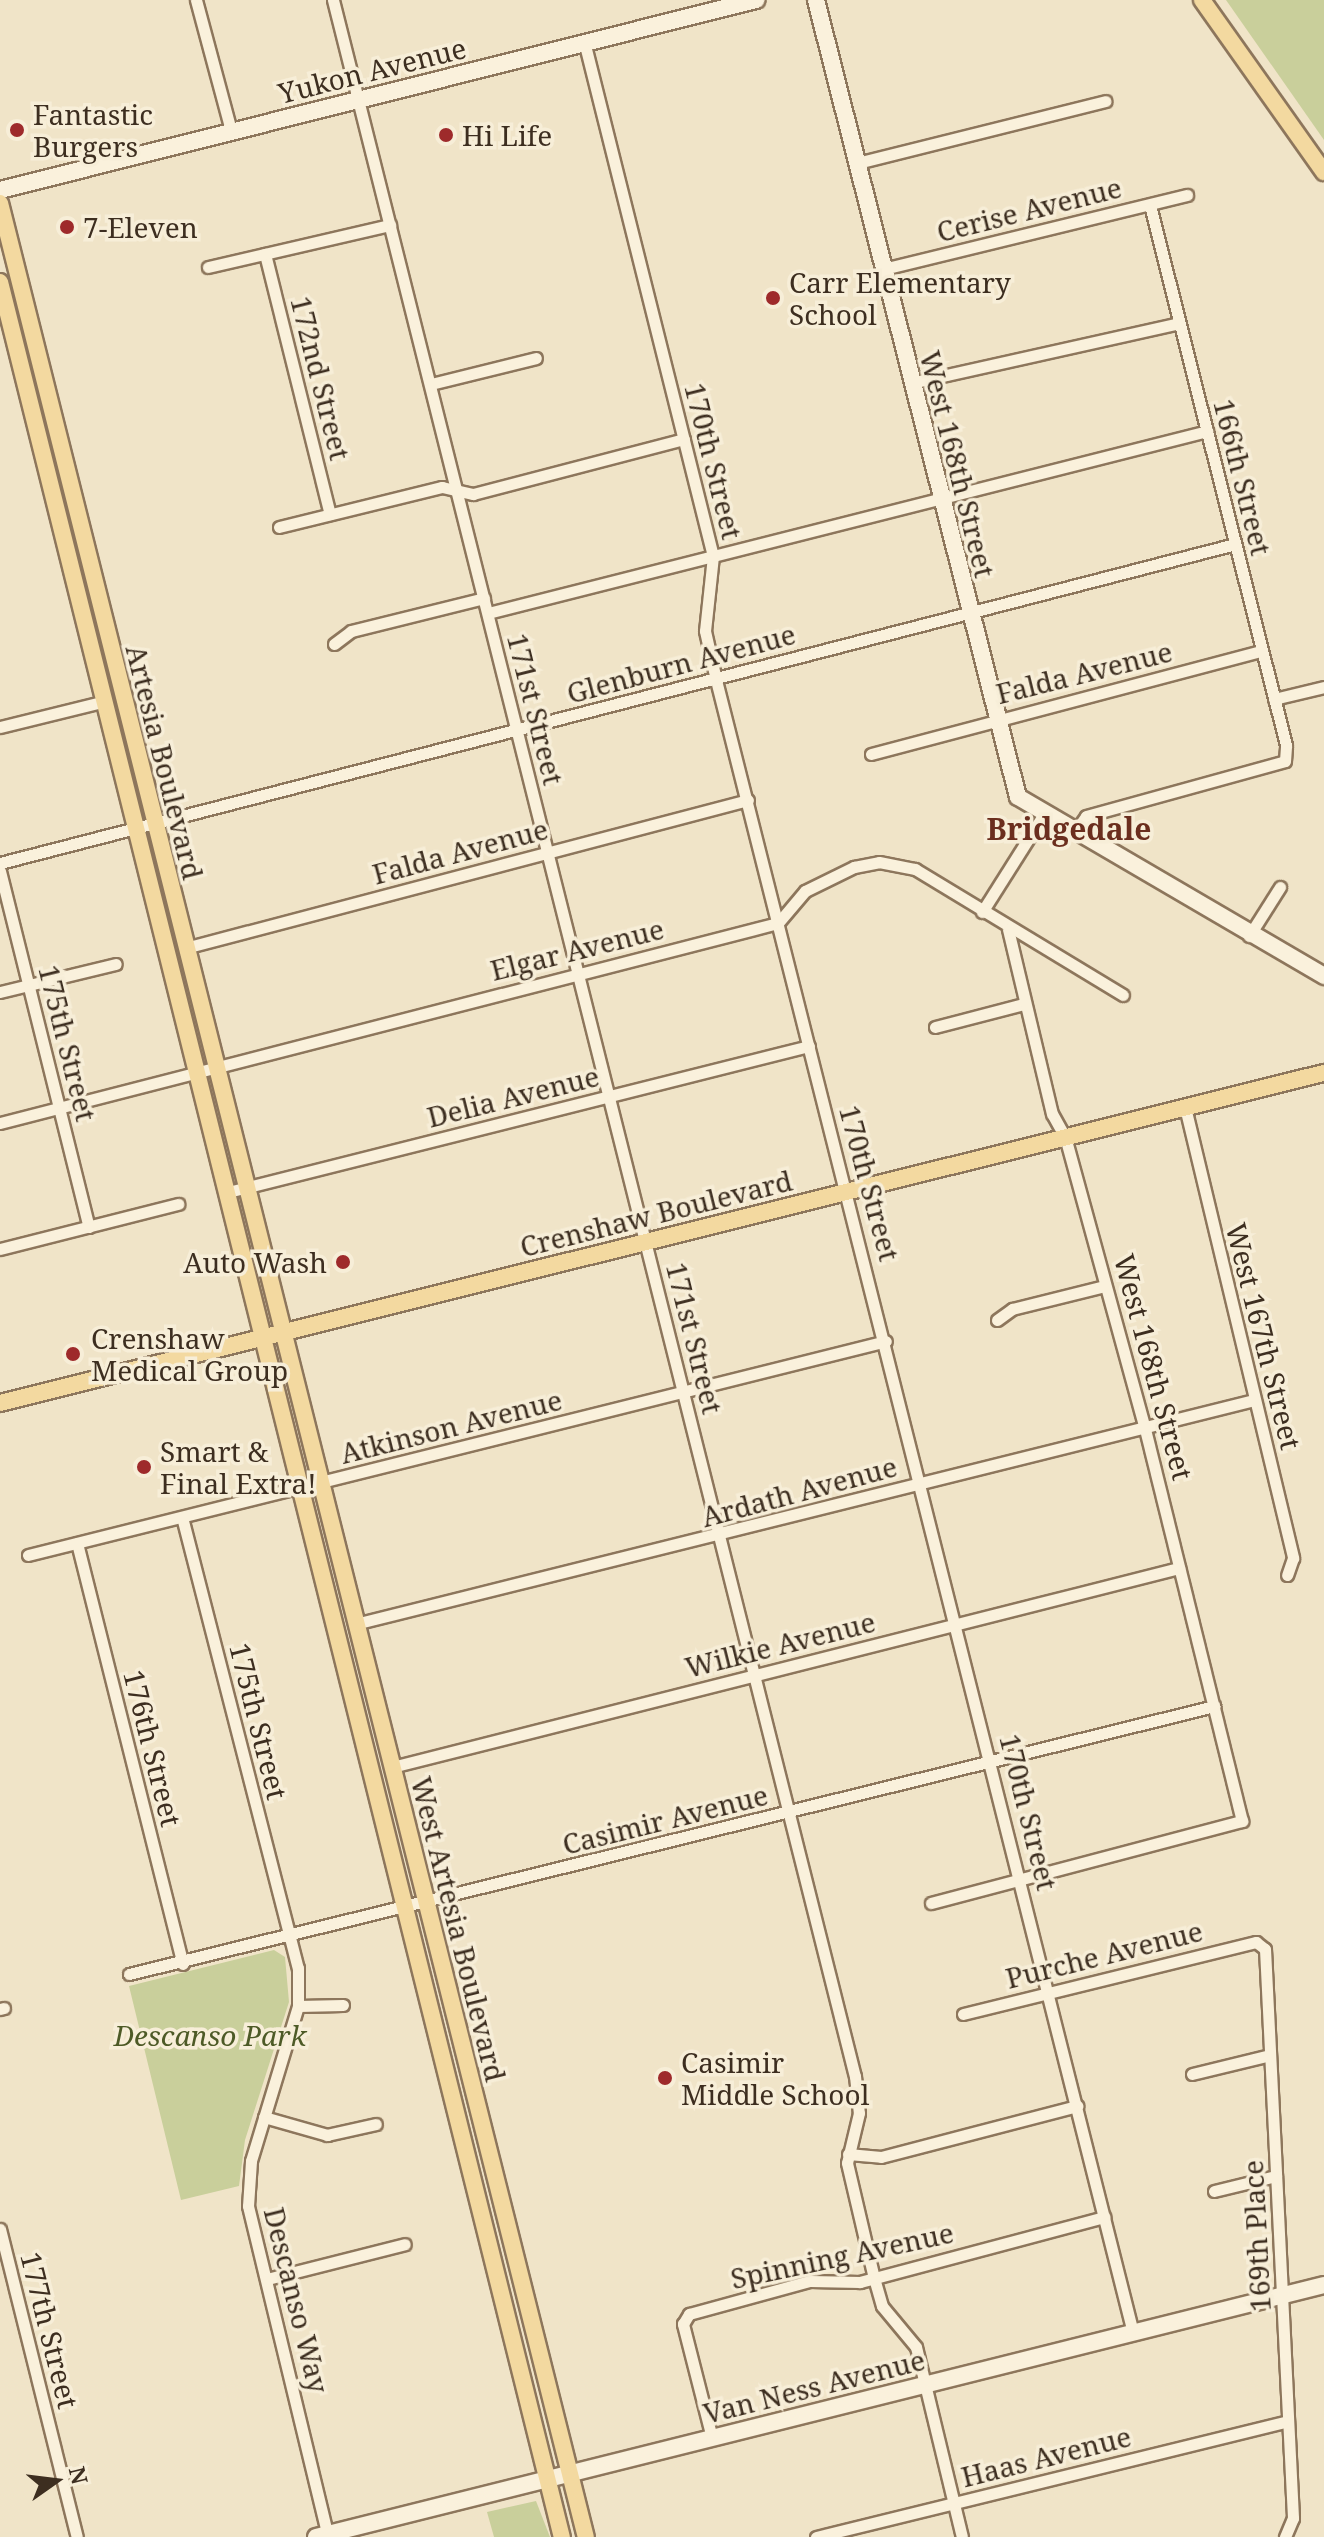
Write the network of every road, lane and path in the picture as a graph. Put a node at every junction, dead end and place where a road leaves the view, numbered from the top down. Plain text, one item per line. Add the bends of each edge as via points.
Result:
1 (196, 0) edge
2 (333, 0) edge
3 (756, 0) edge
4 (816, 0) edge
5 (1202, 0) edge
6 (585, 45) junction
7 (358, 99) junction
8 (1105, 101) dead end
9 (231, 131) junction
10 (857, 163) junction
11 (1324, 172) edge
12 (0, 190) edge
13 (1187, 195) dead end
14 (0, 203) edge
15 (1150, 205) junction
16 (390, 225) junction
17 (265, 254) junction
18 (208, 267) dead end
19 (883, 269) junction
20 (0, 282) edge
21 (1179, 323) junction
22 (536, 358) dead end
23 (911, 383) junction
24 (431, 384) junction
25 (1207, 431) junction
26 (684, 439) junction
27 (457, 494) junction
28 (940, 499) junction
29 (330, 514) junction
30 (279, 527) dead end
31 (1235, 544) junction
32 (713, 556) junction
33 (484, 598) junction
34 (488, 613) junction
35 (968, 613) junction
36 (334, 644) dead end
37 (1262, 651) junction
38 (716, 680) junction
39 (1324, 687) edge
40 (1274, 699) junction
41 (106, 701) junction
42 (995, 719) junction
43 (0, 727) edge
44 (518, 733) junction
45 (871, 754) dead end
46 (748, 800) junction
47 (1044, 814) junction
48 (146, 829) junction
49 (1075, 832) junction
50 (548, 853) junction
51 (0, 863) edge
52 (0, 871) edge
53 (1280, 887) dead end
54 (982, 912) junction
55 (778, 923) junction
56 (1008, 929) junction
57 (1249, 936) junction
58 (185, 948) junction
59 (116, 964) dead end
60 (578, 974) junction
61 (1324, 976) edge
62 (29, 985) junction
63 (0, 992) edge
64 (1123, 995) dead end
65 (1023, 1004) junction
66 (935, 1027) dead end
67 (809, 1046) junction
68 (216, 1067) junction
69 (198, 1072) junction
70 (1324, 1073) edge
71 (610, 1096) junction
72 (1185, 1107) junction
73 (60, 1108) junction
74 (0, 1123) edge
75 (1065, 1137) junction
76 (246, 1188) junction
77 (228, 1192) junction
78 (847, 1192) junction
79 (178, 1204) dead end
80 (89, 1227) junction
81 (646, 1242) junction
82 (0, 1249) edge
83 (1105, 1286) junction
84 (997, 1320) dead end
85 (282, 1333) junction
86 (263, 1338) junction
87 (886, 1341) junction
88 (683, 1394) junction
89 (1254, 1400) junction
90 (0, 1403) edge
91 (1145, 1429) junction
92 (321, 1482) junction
93 (921, 1484) junction
94 (300, 1487) junction
95 (182, 1517) junction
96 (720, 1537) junction
97 (77, 1543) junction
98 (28, 1555) dead end
99 (1179, 1568) junction
100 (1287, 1575) dead end
101 (355, 1624) junction
102 (958, 1625) junction
103 (753, 1675) junction
104 (1214, 1706) junction
105 (992, 1762) junction
106 (392, 1767) junction
107 (790, 1813) junction
108 (1021, 1878) junction
109 (931, 1903) dead end
110 (426, 1905) junction
111 (407, 1909) junction
112 (290, 1938) junction
113 (1256, 1942) joint
114 (183, 1964) junction
115 (129, 1974) dead end
116 (1049, 1992) junction
117 (343, 2005) dead end
118 (298, 2006) junction
119 (963, 2014) dead end
120 (1270, 2055) junction
121 (1192, 2074) dead end
122 (1077, 2106) junction
123 (264, 2117) junction
124 (376, 2124) dead end
125 (848, 2154) junction
126 (1276, 2176) junction
127 (1214, 2191) dead end
128 (1105, 2217) junction
129 (0, 2229) edge
130 (405, 2244) dead end
131 (874, 2278) junction
132 (267, 2279) junction
133 (1324, 2285) edge
134 (1283, 2296) junction
135 (1133, 2333) junction
136 (925, 2385) junction
137 (1287, 2421) junction
138 (712, 2438) junction
139 (570, 2474) junction
140 (549, 2479) junction
141 (953, 2503) junction
142 (1288, 2534) edge
143 (324, 2536) edge
144 (77, 2537) edge
145 (562, 2537) edge
146 (586, 2537) edge
147 (816, 2537) edge
148 (962, 2537) edge

1 - 9 street
2 - 7 street, 171st Street
3 - 6 street, Yukon Avenue
4 - 10 street, West 168th Street
5 - 11 main road
6 - 7 street, Yukon Avenue
6 - 26 street, 170th Street
7 - 9 street, Yukon Avenue
7 - 16 street, 171st Street
8 - 10 street
9 - 12 street, Yukon Avenue
10 - 19 street, West 168th Street
13 - 15 street, Cerise Avenue
14 - 48 main road, Artesia Boulevard
15 - 19 street, Cerise Avenue
15 - 21 street, 166th Street
16 - 17 street
16 - 24 street, 171st Street
17 - 18 street
17 - 29 street, 172nd Street
19 - 23 street, West 168th Street
20 - 41 main road, Artesia Boulevard
21 - 23 street
21 - 25 street, 166th Street
22 - 24 street
23 - 28 street, West 168th Street
24 - 27 street, 171st Street
25 - 28 street
25 - 31 street, 166th Street
26 - 27 street
26 - 32 street, 170th Street
27 - 29 street via 442,487
27 - 33 street, 171st Street
28 - 32 street
28 - 35 street, West 168th Street
29 - 30 street
31 - 35 street, Glenburn Avenue
31 - 37 street, 166th Street
32 - 34 street
32 - 38 street, 170th Street via 705,631
33 - 34 street, 171st Street
33 - 36 street via 351,631
34 - 44 street, 171st Street
35 - 38 street, Glenburn Avenue
35 - 42 street, West 168th Street
37 - 40 street, 166th Street
37 - 42 street, Falda Avenue
38 - 44 street, Glenburn Avenue
38 - 46 street, 170th Street
39 - 40 street
40 - 49 street, 166th Street via 1285,761 1086,816
41 - 43 street
41 - 48 main road, Artesia Boulevard
42 - 45 street, Falda Avenue
42 - 47 street, West 168th Street via 1018,797
44 - 48 street, Glenburn Avenue
44 - 50 street, 171st Street
46 - 50 street, Falda Avenue
46 - 55 street, 170th Street
47 - 49 street, West 168th Street
47 - 54 street
48 - 51 street, Glenburn Avenue
48 - 58 main road, Artesia Boulevard
48 - 69 main road, Artesia Boulevard
49 - 57 street, West 168th Street
50 - 58 street, Falda Avenue
50 - 60 street, 171st Street
52 - 62 street, 175th Street
53 - 57 street
54 - 55 street via 915,869 879,862 854,867 805,891
54 - 56 street
55 - 60 street, Elgar Avenue
55 - 67 street, 170th Street
56 - 64 street
56 - 65 street, West 168th Street
57 - 61 street, West 168th Street
58 - 68 main road, Artesia Boulevard
59 - 62 street
60 - 68 street, Elgar Avenue
60 - 71 street, 171st Street
62 - 63 street
62 - 73 street, 175th Street
65 - 66 street
65 - 75 street, West 168th Street via 1052,1114
67 - 71 street, Delia Avenue
67 - 78 street, 170th Street
68 - 69 street, Elgar Avenue
68 - 76 main road, Artesia Boulevard
69 - 73 street, Elgar Avenue
69 - 77 main road, Artesia Boulevard
70 - 72 main road, Crenshaw Boulevard
71 - 76 street, Delia Avenue
71 - 81 street, 171st Street
72 - 75 main road, Crenshaw Boulevard
72 - 89 street, West 167th Street
73 - 74 street, Elgar Avenue
73 - 80 street, 175th Street
75 - 78 main road, Crenshaw Boulevard
75 - 83 street, West 168th Street
76 - 77 street, Delia Avenue
76 - 85 main road, Artesia Boulevard
77 - 86 main road, Artesia Boulevard
78 - 81 main road, Crenshaw Boulevard
78 - 87 street, 170th Street
79 - 80 street
80 - 82 street
81 - 85 main road, Crenshaw Boulevard
81 - 88 street, 171st Street
83 - 84 street via 1012,1309
83 - 91 street, West 168th Street
85 - 86 main road, Crenshaw Boulevard
85 - 92 main road, West Artesia Boulevard
86 - 90 main road, Crenshaw Boulevard
86 - 94 main road, West Artesia Boulevard
87 - 88 street, Atkinson Avenue
87 - 93 street, 170th Street
88 - 92 street, Atkinson Avenue
88 - 96 street, 171st Street
89 - 91 street, Ardath Avenue
89 - 100 street, West 167th Street via 1293,1558
91 - 93 street, Ardath Avenue
91 - 99 street, West 168th Street
92 - 94 street, Atkinson Avenue
92 - 101 main road, West Artesia Boulevard
93 - 96 street, Ardath Avenue
93 - 102 street, 170th Street
94 - 95 street, Atkinson Avenue
94 - 111 main road, West Artesia Boulevard
95 - 97 street, Atkinson Avenue
95 - 112 street, 175th Street
96 - 101 street, Ardath Avenue
96 - 103 street, 171st Street
97 - 98 street, Atkinson Avenue
97 - 114 street, 176th Street
99 - 102 street, Wilkie Avenue
99 - 104 street, West 168th Street
101 - 106 main road, West Artesia Boulevard
102 - 103 street, Wilkie Avenue
102 - 105 street, 170th Street
103 - 106 street, Wilkie Avenue
103 - 107 street, 171st Street
104 - 105 street, Casimir Avenue
104 - 108 street, West 168th Street via 1242,1821
105 - 107 street, Casimir Avenue
105 - 108 street, 170th Street
106 - 110 main road, West Artesia Boulevard
107 - 110 street, Casimir Avenue
107 - 125 street, 171st Street via 858,2088 859,2113
108 - 109 street
108 - 116 street, 170th Street
110 - 111 street, Casimir Avenue
110 - 139 main road, West Artesia Boulevard
111 - 112 street, Casimir Avenue
111 - 140 main road, West Artesia Boulevard
112 - 114 street, Casimir Avenue
112 - 118 street, Descanso Way via 298,1968
113 - 116 street, Purche Avenue
113 - 120 street, 169th Place via 1265,1949
114 - 115 street, Casimir Avenue
116 - 119 street, Purche Avenue
116 - 122 street, 170th Street
117 - 118 street
118 - 123 street, Descanso Way
120 - 121 street
120 - 126 street, 169th Place
122 - 125 street via 881,2157
122 - 128 street, 170th Street
123 - 124 street via 318,2134
123 - 132 street, Descanso Way via 247,2182
125 - 131 street, 171st Street
126 - 127 street
126 - 134 street, 169th Place
128 - 131 street, Spinning Avenue
128 - 135 street, 170th Street
129 - 144 street, 177th Street
130 - 132 street
131 - 136 street, 171st Street via 882,2306 911,2336
131 - 138 street, Spinning Avenue via 810,2281 684,2318
132 - 143 street, Descanso Way
133 - 134 street, Van Ness Avenue
134 - 135 street, Van Ness Avenue
134 - 137 street, 169th Place
135 - 136 street, Van Ness Avenue
136 - 138 street, Van Ness Avenue
136 - 141 street, 171st Street
137 - 141 street, Haas Avenue
137 - 142 street, 169th Place
138 - 139 street, Van Ness Avenue
139 - 140 street, Van Ness Avenue
139 - 146 main road, West Artesia Boulevard
140 - 143 street, Van Ness Avenue
140 - 145 main road, West Artesia Boulevard
141 - 147 street, Haas Avenue
141 - 148 street, 171st Street

